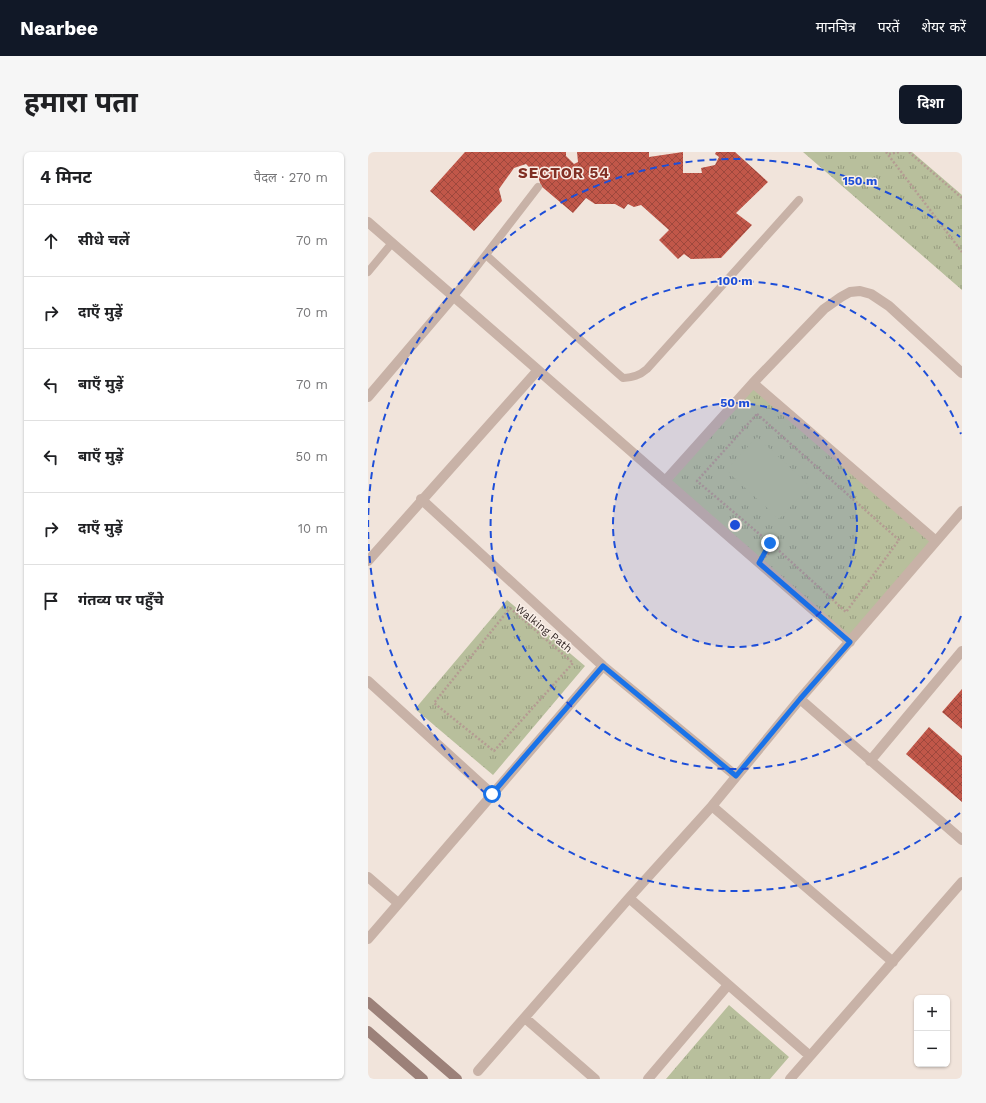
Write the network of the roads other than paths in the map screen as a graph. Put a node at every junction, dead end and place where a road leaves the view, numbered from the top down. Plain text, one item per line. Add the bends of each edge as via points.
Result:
1 (538, 187) dead end
2 (799, 200) dead end
3 (368, 222) edge
4 (392, 243) junction
5 (486, 255) junction
6 (368, 272) edge
7 (454, 296) junction
8 (538, 370) junction
9 (962, 372) edge
10 (753, 384) junction
11 (368, 397) edge
12 (665, 481) junction
13 (421, 499) junction
14 (962, 511) edge
15 (936, 541) junction
16 (368, 561) edge
17 (850, 642) junction
18 (962, 652) edge
19 (603, 666) junction
20 (368, 681) edge
21 (800, 699) junction
22 (870, 761) junction
23 (736, 776) junction
24 (492, 794) junction
25 (712, 806) junction
26 (962, 840) edge
27 (368, 877) edge
28 (962, 882) edge
29 (629, 898) junction
30 (398, 903) junction
31 (368, 939) edge
32 (893, 962) junction
33 (728, 985) junction
34 (368, 1002) edge
35 (525, 1018) junction
36 (368, 1031) edge
37 (810, 1056) junction
38 (478, 1070) dead end
39 (422, 1079) edge
40 (457, 1079) edge
41 (595, 1079) edge
42 (648, 1079) edge
43 (790, 1079) edge

1 - 5 lane
2 - 5 lane via 646,369 634,377 623,378
3 - 4 street
4 - 6 lane
4 - 7 street
5 - 7 lane
7 - 8 street
7 - 11 street
8 - 12 street
8 - 13 street
9 - 10 street via 889,306 871,294 860,291 841,296 824,309
10 - 12 street
10 - 15 street
12 - 17 street
13 - 16 street
13 - 19 street
14 - 15 street
15 - 17 street
17 - 21 street
18 - 22 street
19 - 23 street
19 - 24 street
20 - 24 street
21 - 22 street
21 - 23 street
22 - 26 street
23 - 25 street
24 - 30 street
25 - 29 street
25 - 32 street
27 - 30 street
28 - 32 street
29 - 33 street
29 - 35 street
30 - 31 street
32 - 37 street
33 - 37 street
33 - 42 street
34 - 40 main road
35 - 38 street
35 - 41 street
36 - 39 main road
37 - 43 street

